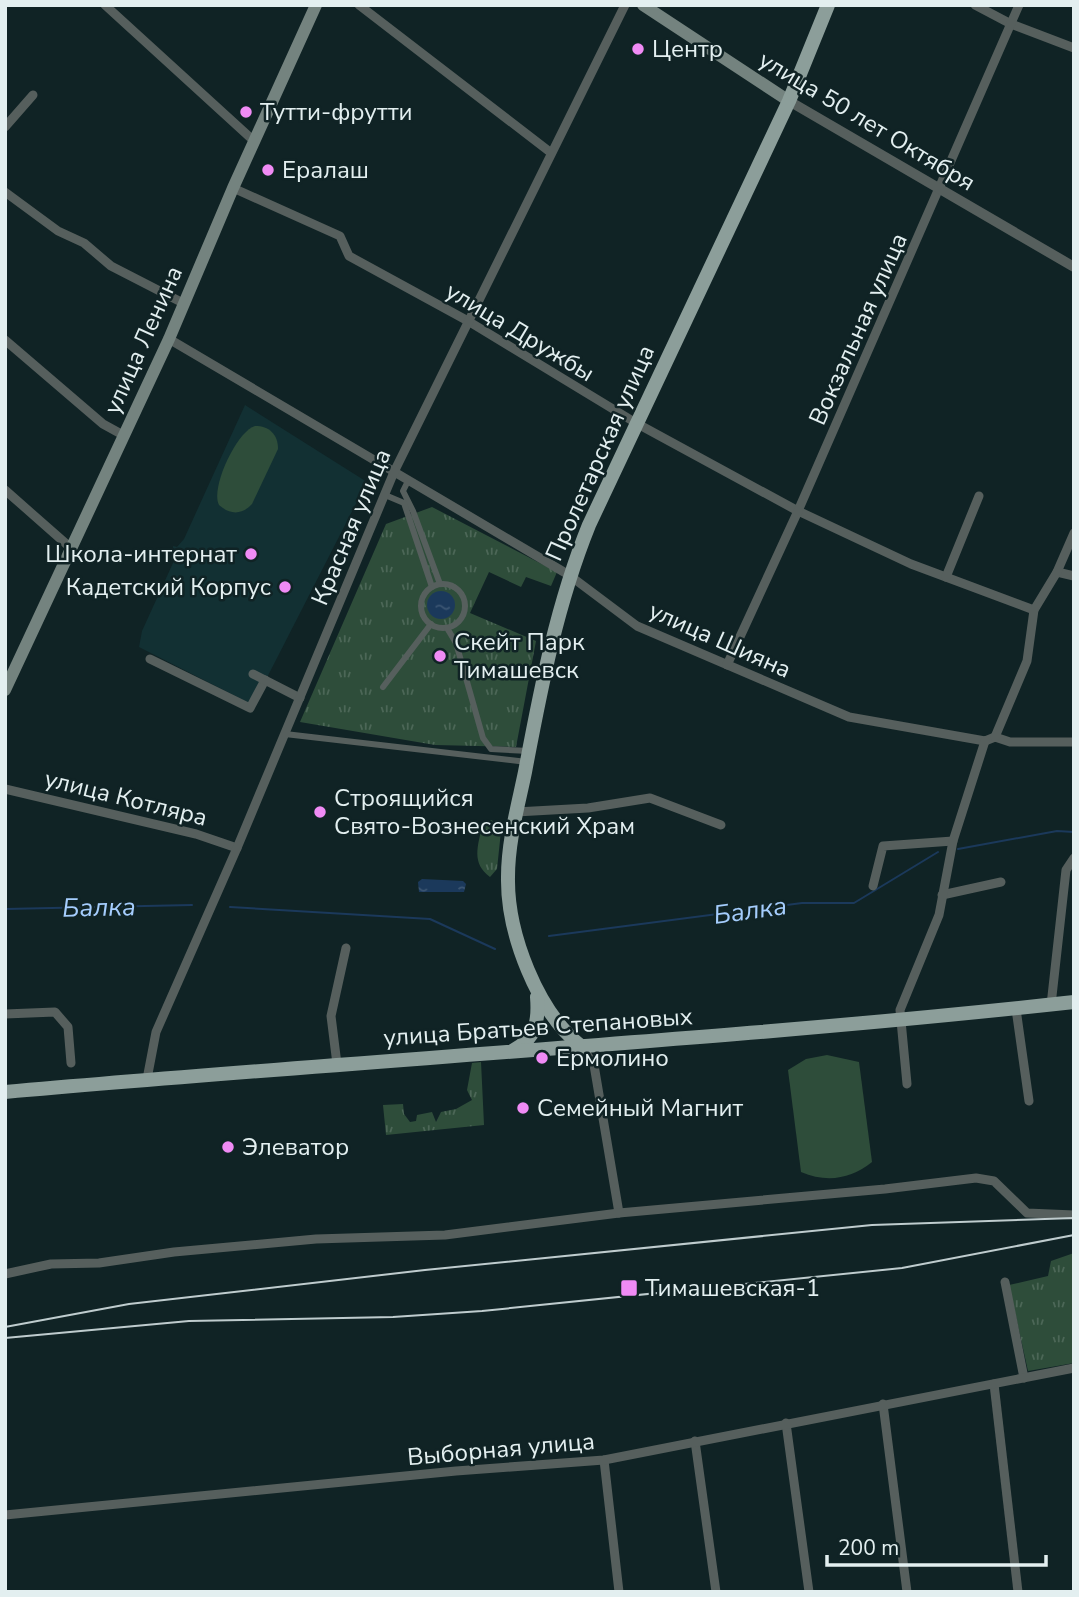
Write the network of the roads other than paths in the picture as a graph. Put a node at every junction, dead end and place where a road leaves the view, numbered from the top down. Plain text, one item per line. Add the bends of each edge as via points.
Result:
1 (105, 5) edge
2 (316, 5) edge
3 (359, 5) edge
4 (625, 5) edge
5 (643, 5) edge
6 (828, 5) edge
7 (975, 5) edge
8 (1019, 5) edge
9 (1011, 24) junction
10 (1074, 48) edge
11 (33, 95) dead end
12 (789, 101) junction
13 (5, 127) edge
14 (255, 142) junction
15 (550, 152) junction
16 (233, 188) junction
17 (940, 190) junction
18 (5, 192) edge
19 (1074, 267) edge
20 (183, 303) junction
21 (468, 321) junction
22 (169, 339) junction
23 (5, 340) edge
24 (636, 423) junction
25 (123, 435) junction
26 (394, 472) junction
27 (408, 481) junction
28 (5, 490) edge
29 (385, 495) junction
30 (979, 496) dead end
31 (799, 511) junction
32 (1074, 533) edge
33 (72, 549) junction
34 (1057, 572) junction
35 (569, 575) junction
36 (1074, 576) edge
37 (946, 577) junction
38 (440, 584) junction
39 (432, 587) junction
40 (1034, 610) junction
41 (431, 624) junction
42 (447, 628) junction
43 (150, 659) dead end
44 (727, 665) junction
45 (253, 674) dead end
46 (265, 680) junction
47 (383, 687) dead end
48 (6, 688) edge
49 (300, 698) junction
50 (285, 734) junction
51 (995, 737) junction
52 (985, 741) junction
53 (1074, 742) edge
54 (528, 756) junction
55 (5, 789) edge
56 (516, 812) junction
57 (721, 825) dead end
58 (953, 841) junction
59 (237, 848) junction
60 (1074, 858) edge
61 (1001, 882) dead end
62 (873, 886) dead end
63 (942, 895) junction
64 (346, 948) dead end
65 (536, 985) junction
66 (1074, 1002) edge
67 (1051, 1005) junction
68 (1016, 1009) junction
69 (5, 1014) edge
70 (901, 1022) junction
71 (582, 1047) junction
72 (512, 1050) junction
73 (71, 1063) dead end
74 (337, 1064) junction
75 (147, 1079) junction
76 (907, 1084) dead end
77 (5, 1091) edge
78 (1030, 1101) dead end
79 (619, 1213) junction
80 (1074, 1214) edge
81 (5, 1273) edge
82 (1005, 1282) dead end
83 (1074, 1368) edge
84 (1024, 1378) junction
85 (994, 1384) junction
86 (883, 1404) junction
87 (786, 1423) junction
88 (695, 1441) junction
89 (604, 1460) junction
90 (5, 1515) edge
91 (619, 1592) edge
92 (716, 1592) edge
93 (809, 1592) edge
94 (907, 1592) edge
95 (1017, 1592) edge

1 - 14 street
2 - 14 main road, улица Ленина
3 - 15 street
4 - 15 street, Красная улица
5 - 12 main road, улица 50 лет Октября
6 - 12 main road, Пролетарская улица
7 - 9 street
8 - 9 street, Вокзальная улица
9 - 10 street
9 - 17 street, Вокзальная улица
11 - 13 street
12 - 17 street, улица 50 лет Октября
12 - 24 main road, Пролетарская улица
14 - 16 main road, улица Ленина
15 - 21 street, Красная улица
16 - 20 main road, улица Ленина
16 - 21 street, улица Дружбы via 340,236 349,256
17 - 19 street, улица 50 лет Октября
17 - 31 street, Вокзальная улица
18 - 20 street via 111,266
20 - 22 main road, улица Ленина
21 - 24 street, улица Дружбы
21 - 26 street, Красная улица
22 - 25 main road, улица Ленина
22 - 26 street, улица Шияна
23 - 25 street via 103,424
24 - 31 street, улица Дружбы
24 - 35 main road, Пролетарская улица
25 - 33 main road, улица Ленина
26 - 27 street, улица Шияна
26 - 29 street, Красная улица
27 - 35 street, улица Шияна
27 - 38 street via 403,491
28 - 33 street
29 - 39 street via 404,503
29 - 49 street, Красная улица
30 - 37 street
31 - 37 street, улица Дружбы
31 - 44 street, Вокзальная улица
32 - 34 street
33 - 48 main road, улица Ленина
34 - 36 street
34 - 40 street
35 - 44 street, улица Шияна via 637,626
35 - 54 main road, Пролетарская улица
37 - 40 street, улица Дружбы
38 - 39 street
38 - 42 street via 461,592 465,603 457,624
39 - 41 street via 422,598 421,610
40 - 51 street via 1027,661
41 - 42 street
41 - 47 street
42 - 54 street via 456,643 483,738 491,749
43 - 46 street via 250,708
44 - 52 street, улица Шияна via 849,717
45 - 46 street
46 - 49 street
49 - 50 street, Красная улица
50 - 54 street
50 - 59 street, Красная улица
51 - 52 street
51 - 53 street via 1010,742
52 - 58 street
54 - 56 main road, Пролетарская улица
55 - 59 street, улица Котляра
56 - 57 street via 588,808 650,798
56 - 65 main road, Пролетарская улица via 508,868 510,904 513,927
58 - 62 street via 883,846
58 - 63 street
59 - 75 street, Красная улица via 156,1032
60 - 67 street via 1066,870
61 - 63 street
63 - 70 street via 939,915 900,1010
64 - 74 street via 331,1016
65 - 71 main road, Пролетарская улица via 561,1029
65 - 72 main road via 536,1028 525,1044
66 - 67 main road, улица Братьев Степановых
67 - 68 main road, улица Братьев Степановых
68 - 70 main road, улица Братьев Степановых
68 - 78 street
69 - 73 street via 55,1012 68,1027
70 - 71 main road, улица Братьев Степановых
70 - 76 street
71 - 72 main road, улица Братьев Степановых
71 - 79 street, Пролетарская улица via 594,1065
72 - 74 main road, улица Братьев Степановых
74 - 75 main road, улица Братьев Степановых
75 - 77 main road, улица Братьев Степановых
79 - 80 street via 976,1178 994,1181 1027,1213
79 - 81 street via 445,1235 316,1239 100,1263 51,1264
82 - 84 street
83 - 84 street, Выборная улица
84 - 85 street, Выборная улица
85 - 86 street, Выборная улица
85 - 95 street
86 - 87 street, Выборная улица
86 - 94 street
87 - 88 street, Выборная улица
87 - 93 street
88 - 89 street, Выборная улица
88 - 92 street
89 - 90 street, Выборная улица
89 - 91 street

